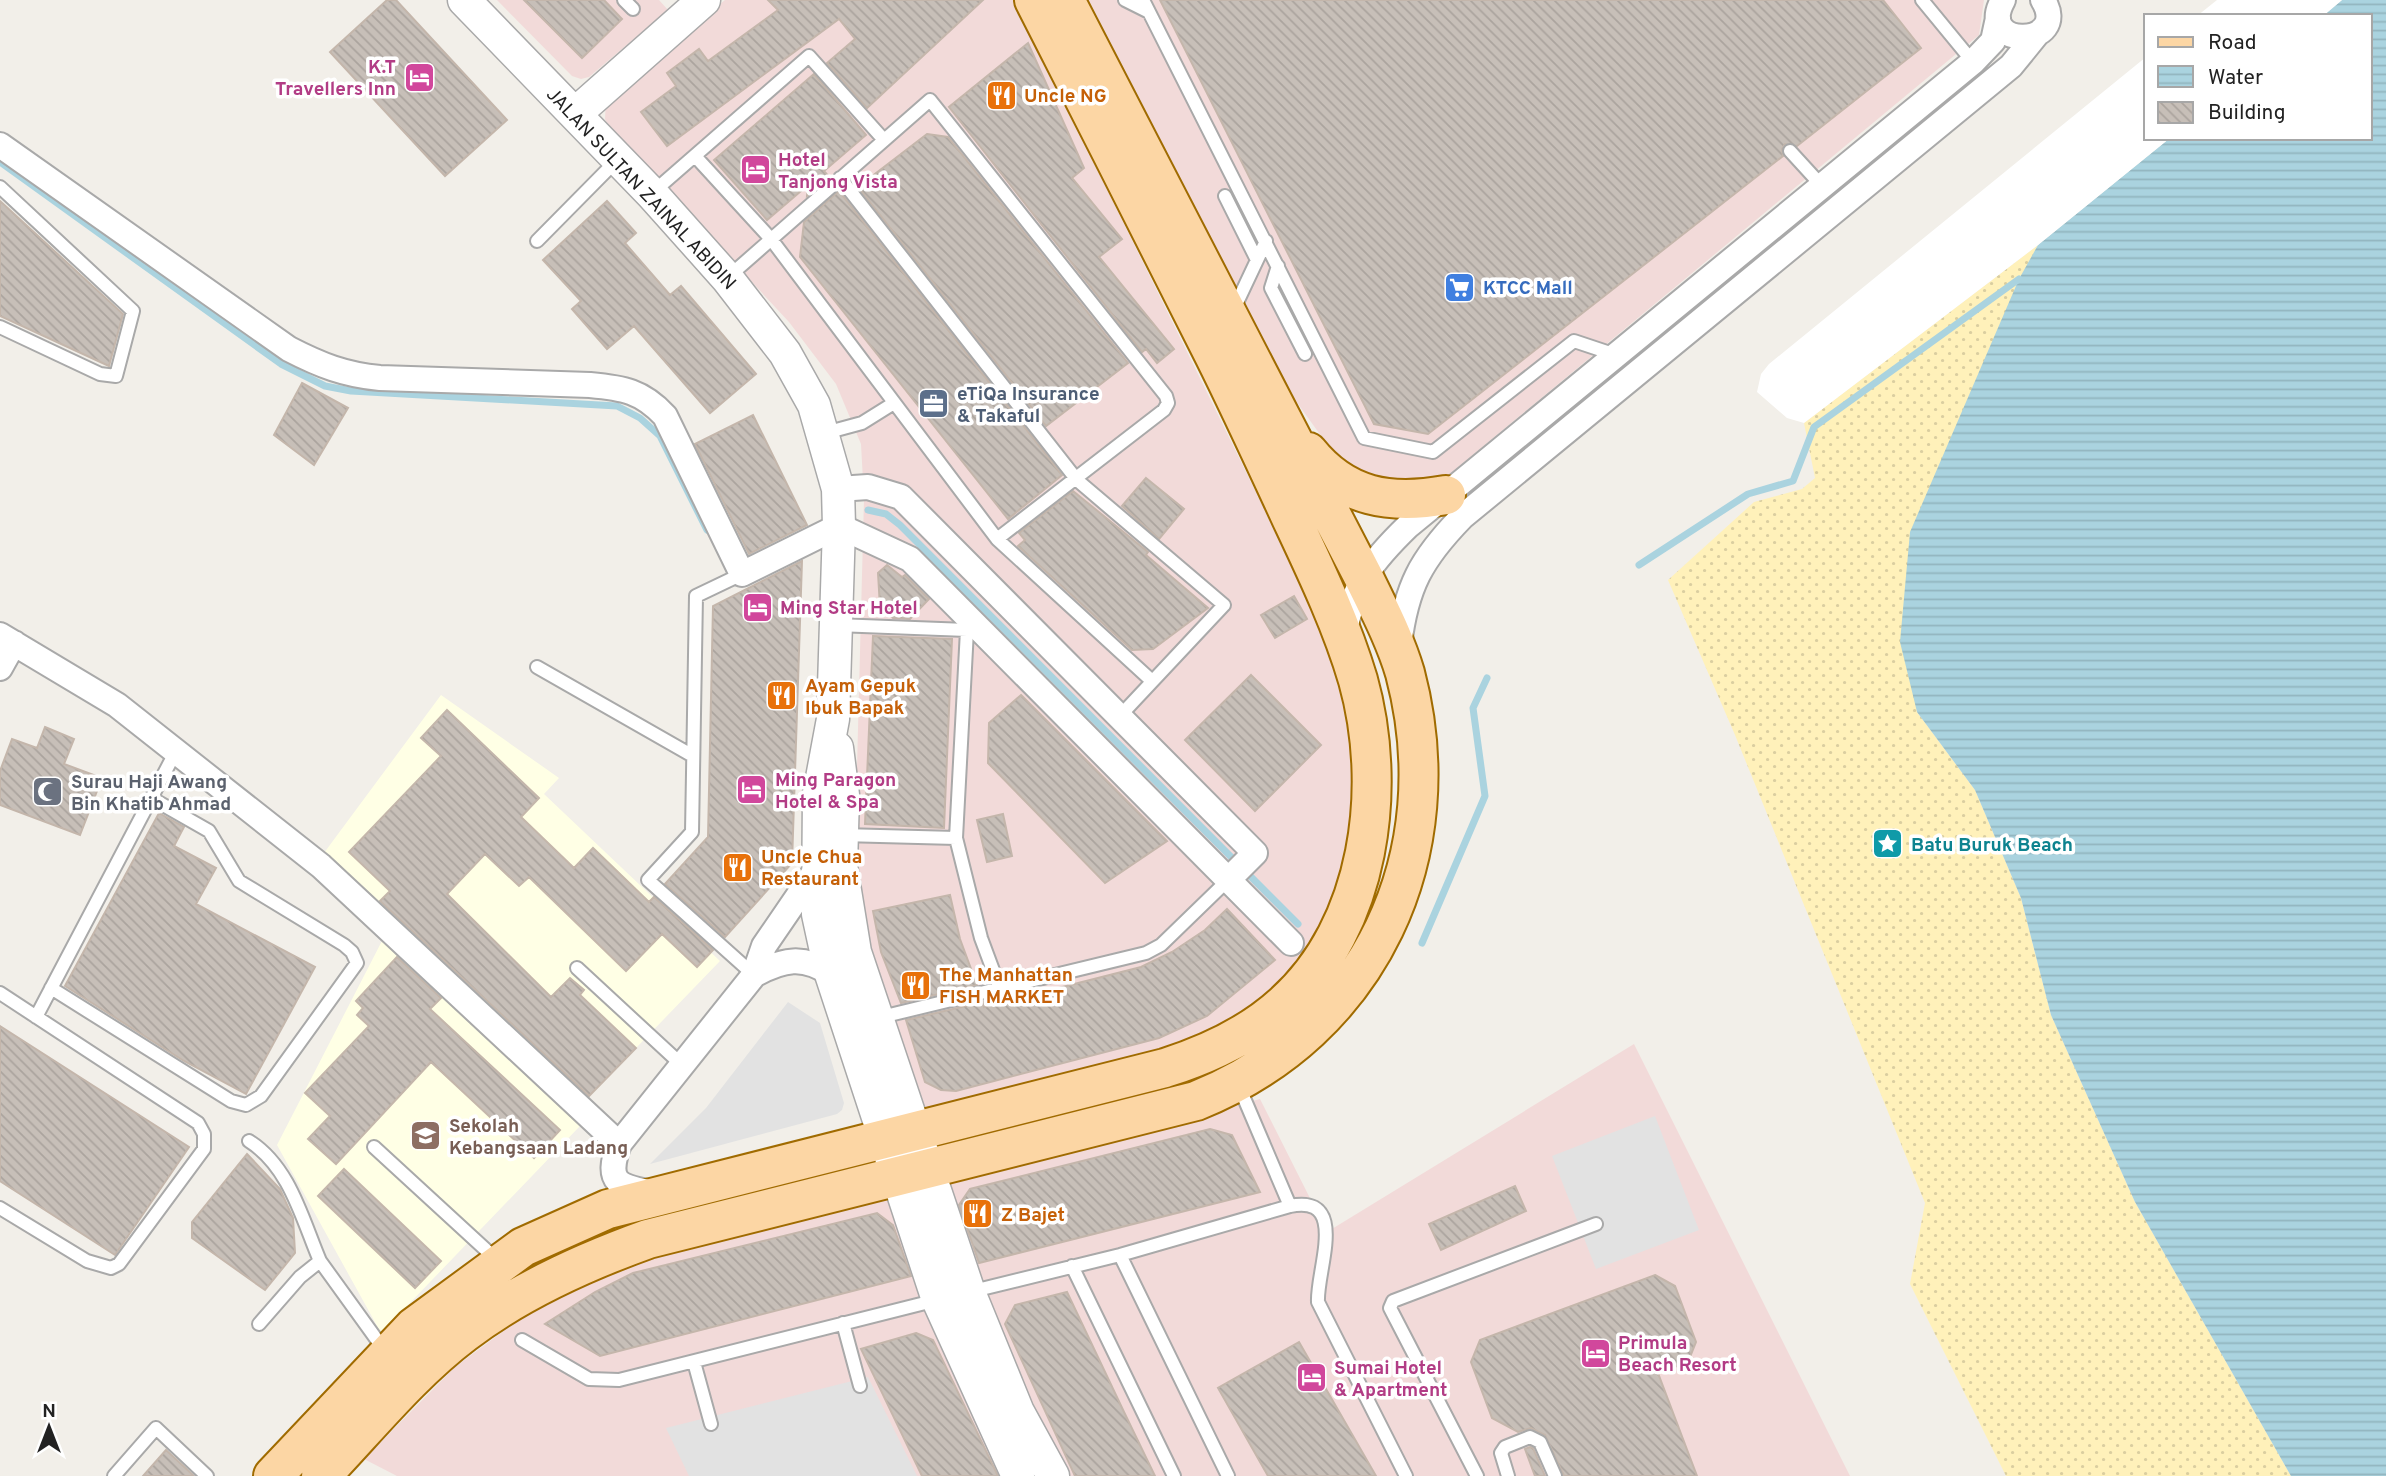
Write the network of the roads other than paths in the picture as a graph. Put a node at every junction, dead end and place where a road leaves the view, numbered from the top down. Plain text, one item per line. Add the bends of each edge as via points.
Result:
1 (704, 0) edge
2 (1034, 0) edge
3 (1065, 0) edge
4 (1125, 0) edge
5 (1922, 0) edge
6 (2043, 0) edge
7 (469, 2) edge
8 (1146, 6) edge
9 (2001, 9) edge
10 (2037, 34) junction
11 (1973, 62) junction
12 (575, 114) junction
13 (884, 140) junction
14 (0, 145) edge
15 (1790, 150) dead end
16 (695, 156) junction
17 (618, 158) junction
18 (840, 178) junction
19 (1822, 186) junction
20 (0, 187) edge
21 (652, 194) junction
22 (1225, 196) dead end
23 (771, 239) junction
24 (537, 241) dead end
25 (1266, 241) junction
26 (1257, 260) junction
27 (1278, 266) junction
28 (727, 278) junction
29 (1230, 317) junction
30 (0, 327) edge
31 (1305, 354) dead end
32 (1616, 355) junction
33 (894, 403) junction
34 (1281, 418) junction
35 (825, 433) junction
36 (1077, 480) junction
37 (838, 489) junction
38 (1446, 495) junction
39 (839, 526) junction
40 (997, 539) junction
41 (741, 574) junction
42 (1363, 576) junction
43 (836, 625) junction
44 (969, 626) junction
45 (1344, 638) junction
46 (7, 639) edge
47 (1398, 652) junction
48 (537, 667) dead end
49 (0, 668) edge
50 (1153, 681) junction
51 (1119, 716) junction
52 (832, 719) junction
53 (176, 751) junction
54 (694, 756) junction
55 (151, 798) junction
56 (842, 835) junction
57 (956, 838) junction
58 (816, 870) junction
59 (1228, 880) junction
60 (1291, 943) dead end
61 (577, 968) dead end
62 (831, 974) junction
63 (754, 975) junction
64 (51, 988) junction
65 (1000, 989) junction
66 (2, 999) edge
67 (36, 1017) junction
68 (877, 1018) junction
69 (682, 1065) junction
70 (1237, 1084) junction
71 (898, 1135) junction
72 (249, 1142) dead end
73 (619, 1144) junction
74 (374, 1147) dead end
75 (911, 1173) junction
76 (663, 1194) junction
77 (1290, 1206) junction
78 (0, 1208) edge
79 (1596, 1224) dead end
80 (1120, 1255) junction
81 (320, 1261) junction
82 (499, 1262) junction
83 (1072, 1266) junction
84 (969, 1292) junction
85 (938, 1300) junction
86 (843, 1323) junction
87 (259, 1324) dead end
88 (522, 1339) dead end
89 (387, 1355) junction
90 (694, 1362) junction
91 (860, 1386) dead end
92 (711, 1424) dead end
93 (114, 1476) edge
94 (207, 1476) edge
95 (272, 1476) edge
96 (321, 1476) edge
97 (1018, 1476) edge
98 (1053, 1476) edge
99 (1174, 1476) edge
100 (1228, 1476) edge
101 (1406, 1476) edge
102 (1477, 1476) edge
103 (1508, 1476) edge
104 (1555, 1476) edge

1 - 12 street
2 - 45 main road via 1245,418
3 - 29 main road
4 - 8 lane
5 - 11 lane
6 - 10 street via 2048,13
7 - 12 street, JALAN SULTAN ZAINAL ABIDIN
8 - 25 lane
9 - 10 street via 2006,32 2013,37
9 - 11 street via 1993,41
10 - 47 street via 2011,66 1462,517 1437,543 1411,586
11 - 19 street
12 - 17 street, JALAN SULTAN ZAINAL ABIDIN
13 - 16 lane via 809,56
13 - 18 lane
13 - 36 lane via 930,100 1166,396 1164,410
14 - 41 street via 289,349 328,369 380,378 590,385 621,388 650,400 665,416
15 - 19 lane
16 - 21 lane
16 - 23 lane
17 - 21 street, JALAN SULTAN ZAINAL ABIDIN
17 - 24 lane
18 - 23 lane
18 - 36 lane
19 - 32 street
20 - 30 lane via 133,311 116,376 100,374
21 - 28 street, JALAN SULTAN ZAINAL ABIDIN
22 - 26 lane
23 - 28 lane
23 - 33 lane
25 - 26 lane
25 - 27 lane
26 - 29 lane
27 - 31 lane via 1271,288
27 - 32 lane via 1364,438 1433,453 1574,341
28 - 35 street, JALAN SULTAN ZAINAL ABIDIN via 802,380
29 - 34 main road
32 - 38 street
33 - 35 lane via 862,423
33 - 40 lane
34 - 38 main road via 1324,471 1349,488 1397,499
34 - 42 main road
35 - 37 street, JALAN SULTAN ZAINAL ABIDIN
36 - 40 lane
36 - 50 lane via 1224,605
37 - 39 street, JALAN SULTAN ZAINAL ABIDIN
37 - 51 street via 868,487 901,497
38 - 42 street via 1385,547
39 - 41 street
39 - 43 street, JALAN SULTAN ZAINAL ABIDIN
39 - 44 street via 910,559
40 - 50 lane
41 - 54 lane via 696,596
42 - 45 street
42 - 47 main road
43 - 44 lane
43 - 52 street, JALAN SULTAN ZAINAL ABIDIN
44 - 57 lane
44 - 59 street
45 - 71 main road via 1367,723 1371,763 1367,835 1344,923 1316,967 1285,1003 1212,1053
46 - 49 street
46 - 53 street via 117,705
47 - 70 main road via 1419,761 1419,802 1402,891 1361,971 1329,1011 1291,1048
48 - 54 lane
50 - 51 lane
51 - 59 street via 1255,853
52 - 56 street via 843,795
52 - 58 street via 819,794
53 - 55 lane
53 - 73 street via 321,866
54 - 63 lane via 692,832 648,880
55 - 64 lane
55 - 64 lane via 209,831 239,881 344,945 357,963 261,1097 246,1105 231,1101
56 - 57 lane
56 - 68 street via 841,866 850,927
57 - 65 lane via 981,938
58 - 62 street via 818,914
58 - 63 street via 764,946
59 - 60 street
59 - 65 lane via 1161,945 1146,953
61 - 69 lane
62 - 63 street via 816,963 799,959
62 - 71 street
63 - 69 street
64 - 67 lane
65 - 68 lane
66 - 67 lane
67 - 78 lane via 198,1123 204,1149 119,1264 111,1268 87,1261
68 - 71 street
69 - 73 street
70 - 75 main road via 1196,1101
70 - 77 lane
71 - 75 street
71 - 76 main road
72 - 81 lane via 277,1166
73 - 76 street via 612,1169 616,1182
74 - 82 lane
75 - 84 street
75 - 85 street
75 - 96 main road via 648,1239 596,1258 510,1302 434,1359
76 - 82 main road via 608,1209 548,1234
77 - 80 lane
77 - 101 lane via 1307,1203 1317,1208 1325,1224 1318,1302
79 - 102 lane via 1393,1301 1390,1308
80 - 83 lane
80 - 100 lane
81 - 87 lane
81 - 89 lane
82 - 89 main road via 415,1327
83 - 84 lane
83 - 99 lane
84 - 98 street via 1017,1412
85 - 86 lane
85 - 97 street
86 - 90 lane
86 - 91 lane
88 - 90 lane via 589,1379 619,1380
89 - 95 main road
90 - 92 lane
93 - 94 lane via 156,1428
103 - 104 lane via 1501,1453 1530,1437 1540,1442

